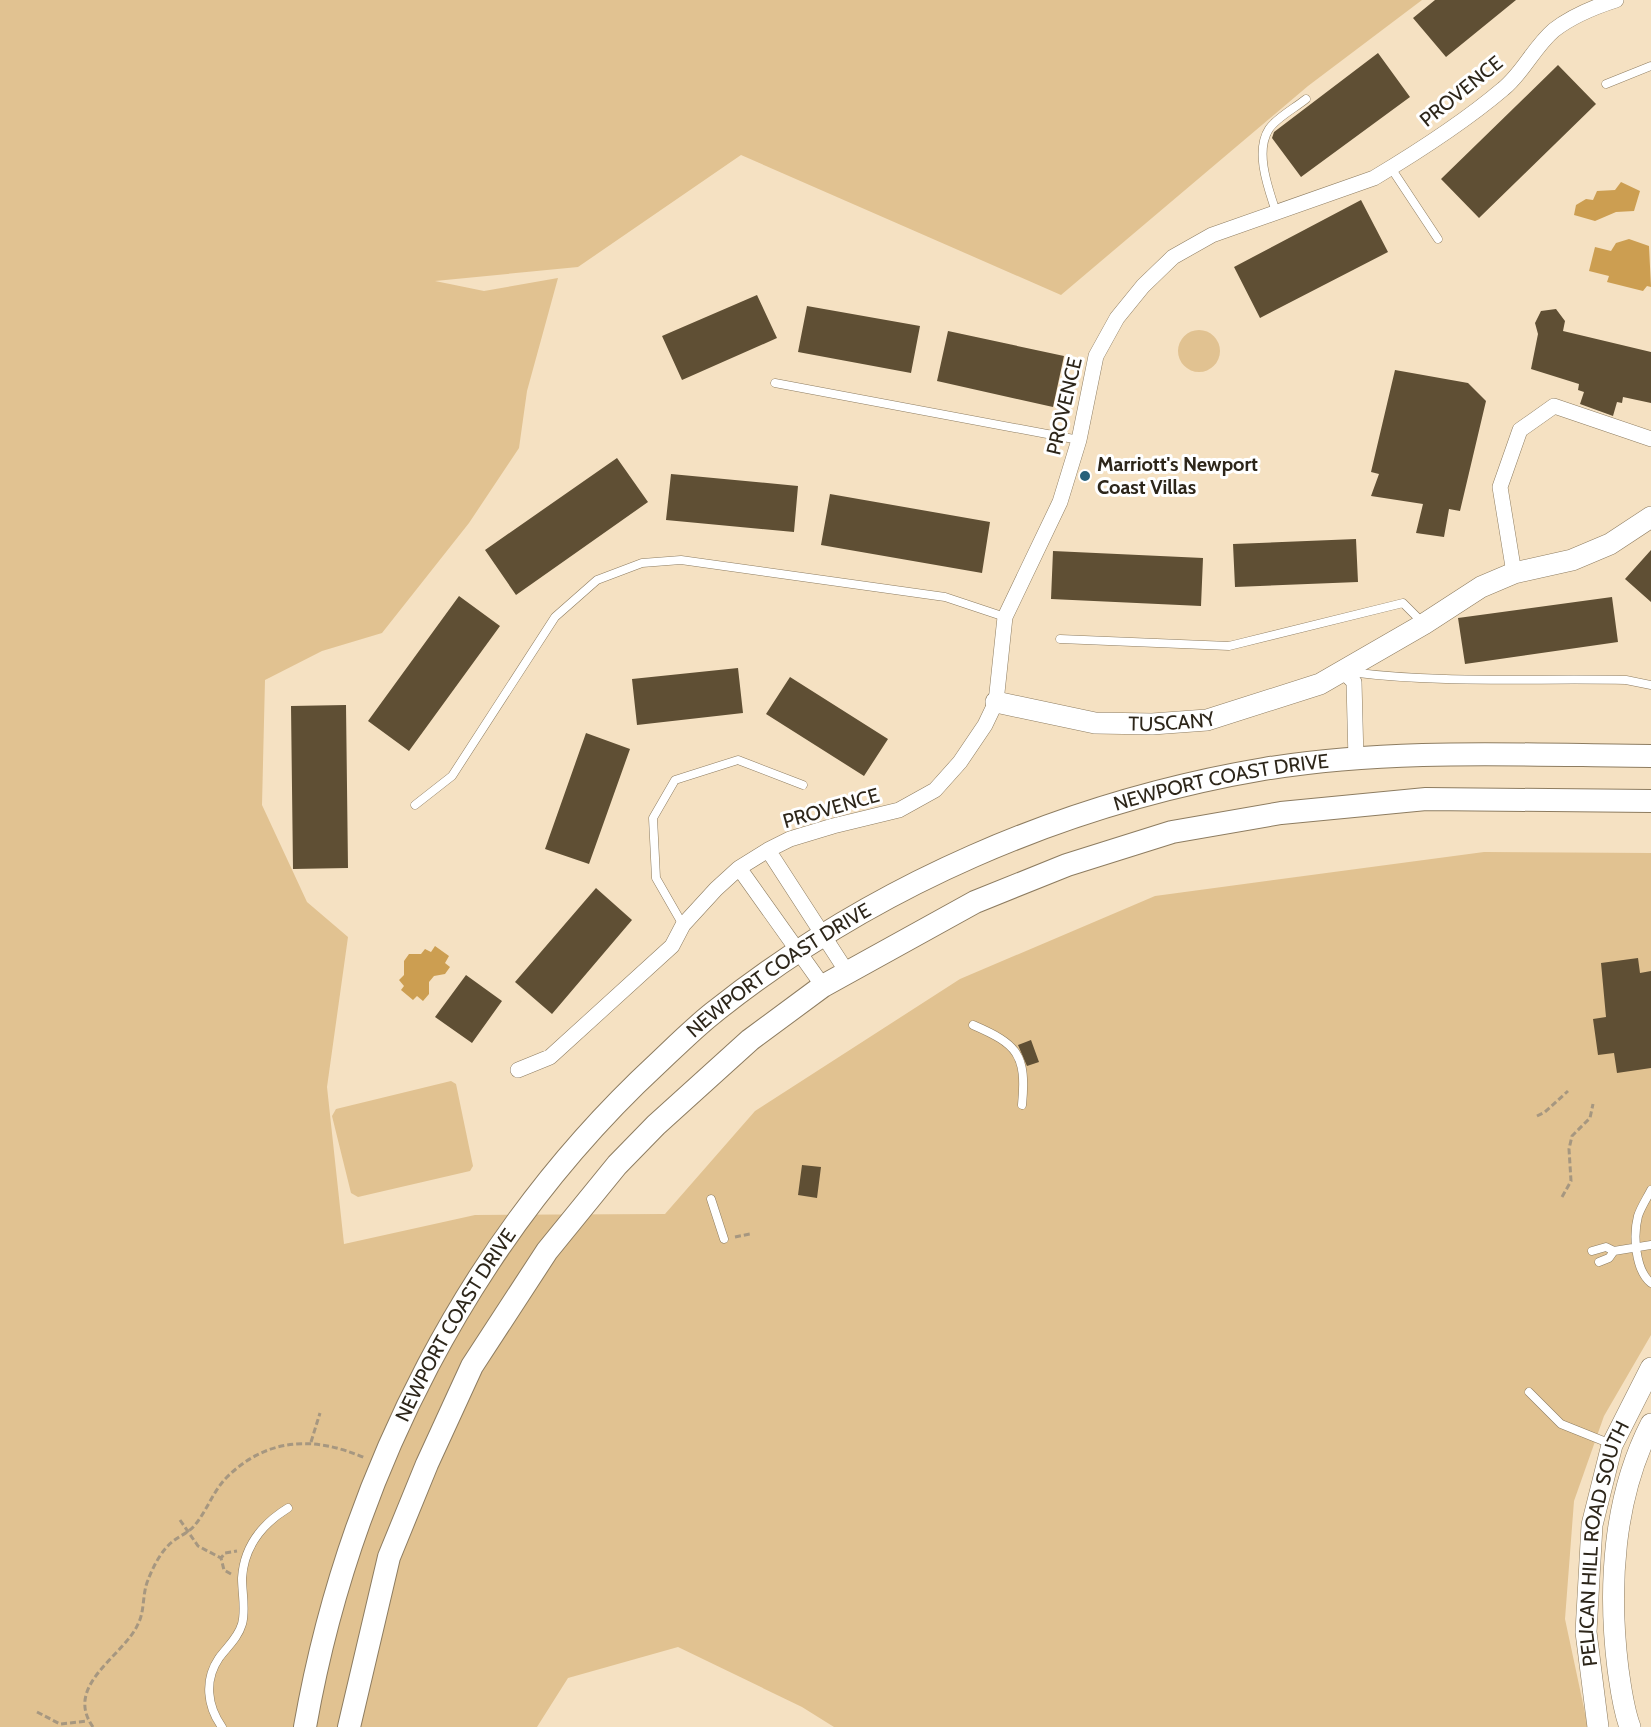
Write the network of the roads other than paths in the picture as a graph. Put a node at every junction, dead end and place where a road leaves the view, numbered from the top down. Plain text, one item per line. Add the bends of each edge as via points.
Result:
1 (1616, 0) edge
2 (1651, 66) edge
3 (1606, 84) dead end
4 (1306, 99) dead end
5 (1391, 168) junction
6 (1276, 213) junction
7 (1438, 239) dead end
8 (775, 383) dead end
9 (1651, 439) edge
10 (1079, 440) junction
11 (1651, 517) edge
12 (1514, 573) junction
13 (1005, 617) junction
14 (1424, 624) junction
15 (1060, 639) dead end
16 (1343, 671) junction
17 (1651, 685) edge
18 (996, 702) junction
19 (1651, 756) edge
20 (1356, 760) junction
21 (802, 785) dead end
22 (1651, 801) edge
23 (415, 805) dead end
24 (768, 850) junction
25 (739, 868) junction
26 (683, 925) junction
27 (823, 936) junction
28 (798, 950) junction
29 (847, 972) junction
30 (823, 986) junction
31 (973, 1025) dead end
32 (518, 1070) dead end
33 (1022, 1105) dead end
34 (1651, 1191) edge
35 (711, 1199) dead end
36 (724, 1239) dead end
37 (1651, 1245) edge
38 (1636, 1247) junction
39 (1592, 1251) dead end
40 (1614, 1251) junction
41 (1599, 1262) dead end
42 (1651, 1283) edge
43 (1651, 1368) edge
44 (1529, 1392) dead end
45 (1651, 1424) edge
46 (1612, 1445) junction
47 (288, 1508) dead end
48 (222, 1727) edge
49 (305, 1727) edge
50 (349, 1727) edge
51 (1598, 1727) edge
52 (1630, 1727) edge

1 - 5 street, PROVENCE via 1590,8 1554,31 1506,88
2 - 3 lane
4 - 6 lane via 1269,129 1263,150 1266,183
5 - 6 street, PROVENCE via 1374,178
5 - 7 lane
6 - 10 street, PROVENCE via 1212,235 1173,257 1143,286 1117,318 1096,356
8 - 10 lane
9 - 12 street via 1554,406 1520,430 1500,487
10 - 13 street, PROVENCE via 1060,502
11 - 12 street, TUSCANY via 1610,544 1572,560
12 - 14 street, TUSCANY via 1481,588
13 - 18 street, PROVENCE
13 - 23 lane via 945,597 681,560 642,563 597,580 555,617 452,776
14 - 15 lane via 1403,603 1228,646
14 - 16 street, TUSCANY
16 - 17 lane via 1452,680 1626,680
16 - 18 street, TUSCANY via 1320,684 1207,720 1095,723
16 - 20 street via 1354,682
18 - 24 street, PROVENCE via 960,762 935,790 899,810 790,839
19 - 20 main road, NEWPORT COAST DRIVE via 1406,754
20 - 27 main road, NEWPORT COAST DRIVE via 1266,769 1173,788 1074,816 987,849 879,901
21 - 26 lane via 738,760 675,780 653,818 656,878
22 - 29 main road, NEWPORT COAST DRIVE via 1426,799 1281,813 1172,832 1067,865 975,902
24 - 25 street, PROVENCE
24 - 27 street, PROVENCE
25 - 26 street, PROVENCE
25 - 28 street
26 - 32 street, PROVENCE via 672,946 550,1057
27 - 28 main road, NEWPORT COAST DRIVE
27 - 29 street, PROVENCE
28 - 30 street
28 - 49 main road, NEWPORT COAST DRIVE via 711,1014 633,1086 563,1161 491,1258 433,1352 381,1465 345,1560
29 - 30 main road, NEWPORT COAST DRIVE
30 - 50 main road, NEWPORT COAST DRIVE via 750,1041 656,1125 618,1165 547,1251 472,1366 389,1557
31 - 33 lane via 1013,1047 1024,1078
34 - 38 lane via 1638,1215
35 - 36 lane
37 - 38 lane
38 - 40 lane
38 - 42 lane
39 - 40 lane via 1606,1247
40 - 41 lane
43 - 46 street, PELICAN HILL ROAD SOUTH
44 - 46 lane via 1561,1424
45 - 52 street, PELICAN HILL ROAD SOUTH via 1637,1452 1618,1526 1612,1624 1624,1711
46 - 51 street, PELICAN HILL ROAD SOUTH via 1592,1525 1586,1632
47 - 48 lane via 268,1521 246,1555 243,1623 209,1680 213,1712

